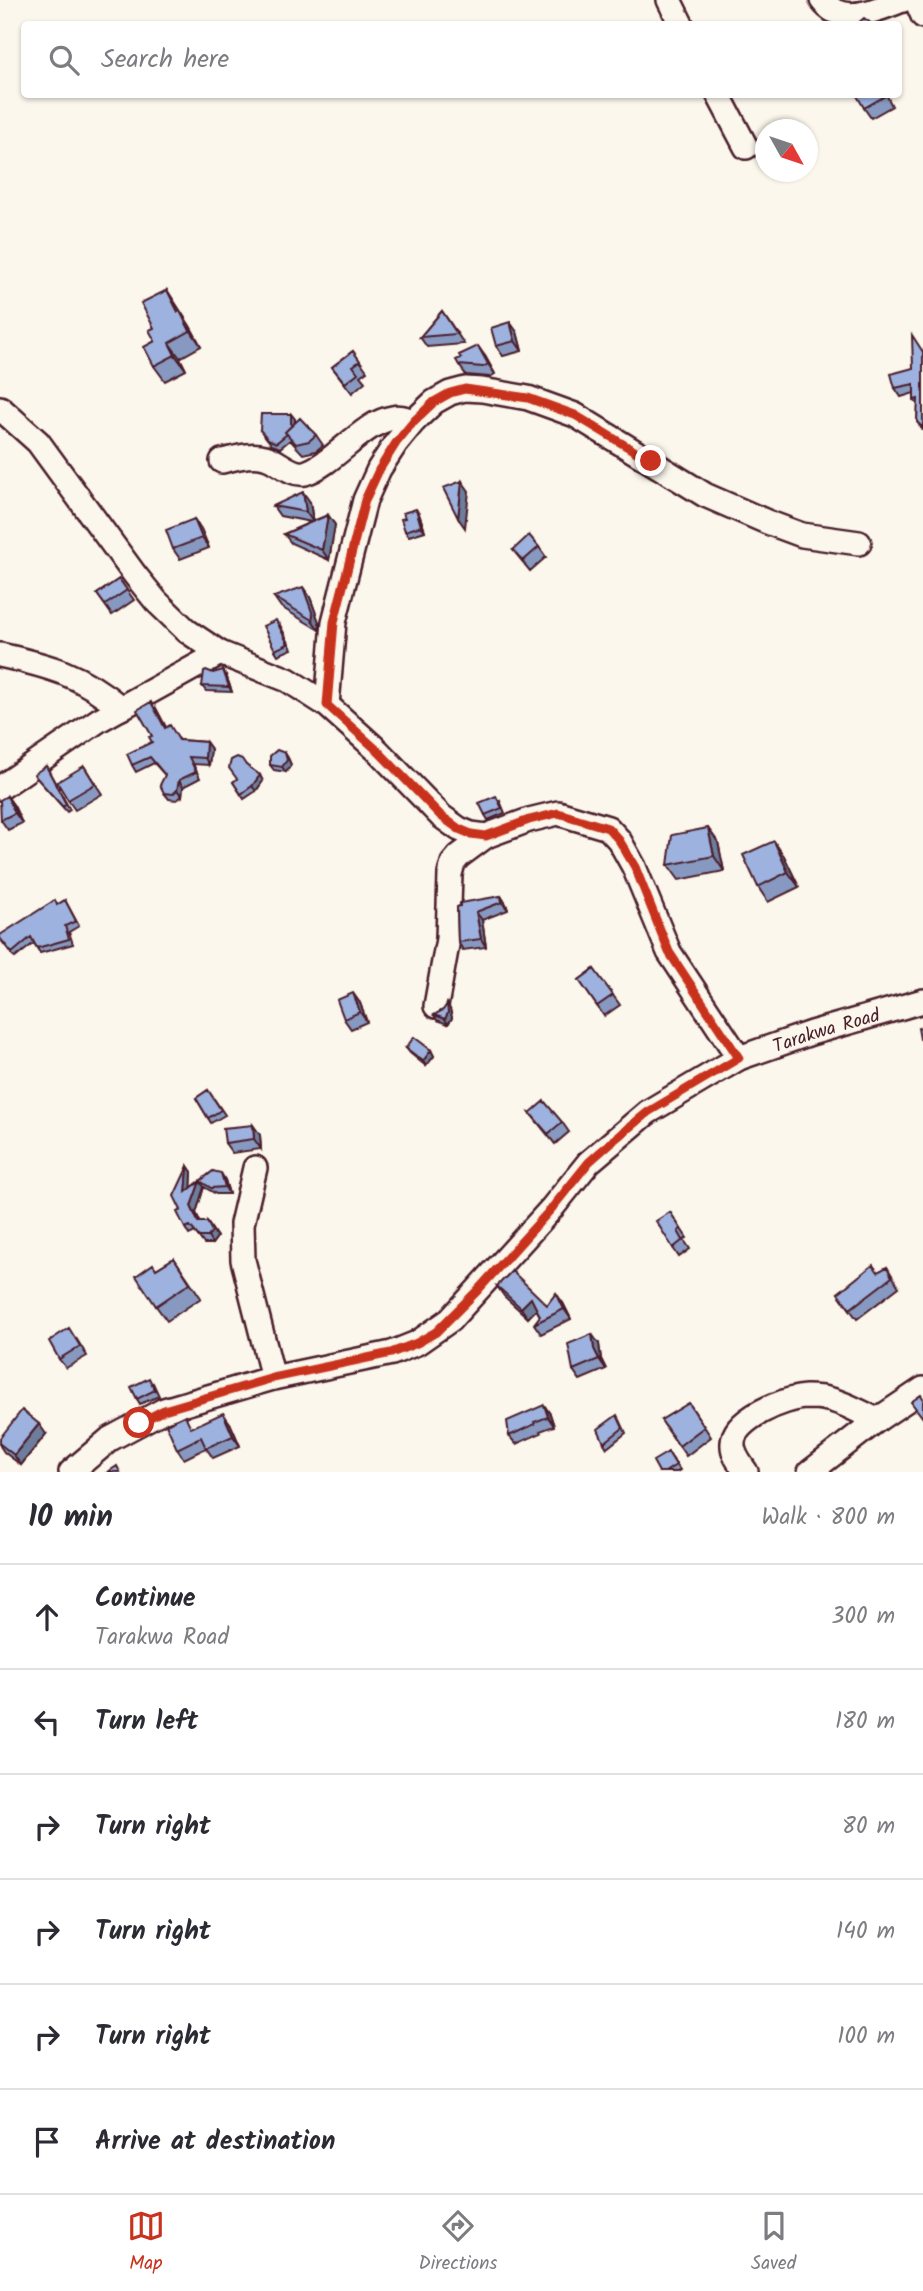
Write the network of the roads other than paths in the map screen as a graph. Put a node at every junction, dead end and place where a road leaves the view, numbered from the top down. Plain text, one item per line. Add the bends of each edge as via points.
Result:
1 (669, 0) edge
2 (822, 0) edge
3 (903, 0) edge
4 (916, 0) edge
5 (923, 16) edge
6 (680, 21) edge
7 (720, 98) edge
8 (746, 147) dead end
9 (0, 408) edge
10 (414, 421) junction
11 (222, 461) dead end
12 (859, 543) dead end
13 (220, 653) junction
14 (0, 655) edge
15 (327, 705) junction
16 (121, 708) junction
17 (0, 788) edge
18 (486, 836) junction
19 (923, 1001) edge
20 (436, 1006) dead end
21 (739, 1058) junction
22 (255, 1168) dead end
23 (273, 1378) junction
24 (923, 1389) edge
25 (877, 1420) junction
26 (71, 1472) edge
27 (746, 1472) edge
28 (810, 1472) edge

1 - 6 street
2 - 3 street via 834,12 849,16
4 - 5 street
7 - 8 street
9 - 13 street via 38,442 156,601 187,631
10 - 11 street via 399,417 381,422 303,473 256,455
10 - 12 street via 434,402 465,389 528,398 575,415 705,495 754,517 802,535
10 - 15 street via 379,470 365,500 334,622
13 - 15 street via 288,680
13 - 16 street
14 - 16 street via 49,666 82,680
15 - 18 street via 441,816 459,829
16 - 17 street
18 - 20 street via 453,863 448,939
18 - 21 street via 558,813 608,828 635,867 669,952
19 - 21 street, Tarakwa Road
21 - 23 street, Tarakwa Road via 648,1112 589,1162 436,1332 391,1353
22 - 23 street via 243,1224 243,1260
23 - 26 street, Tarakwa Road via 164,1410 110,1439
24 - 25 street
25 - 27 street via 829,1399 804,1397 782,1403 738,1429 732,1441
25 - 28 street

